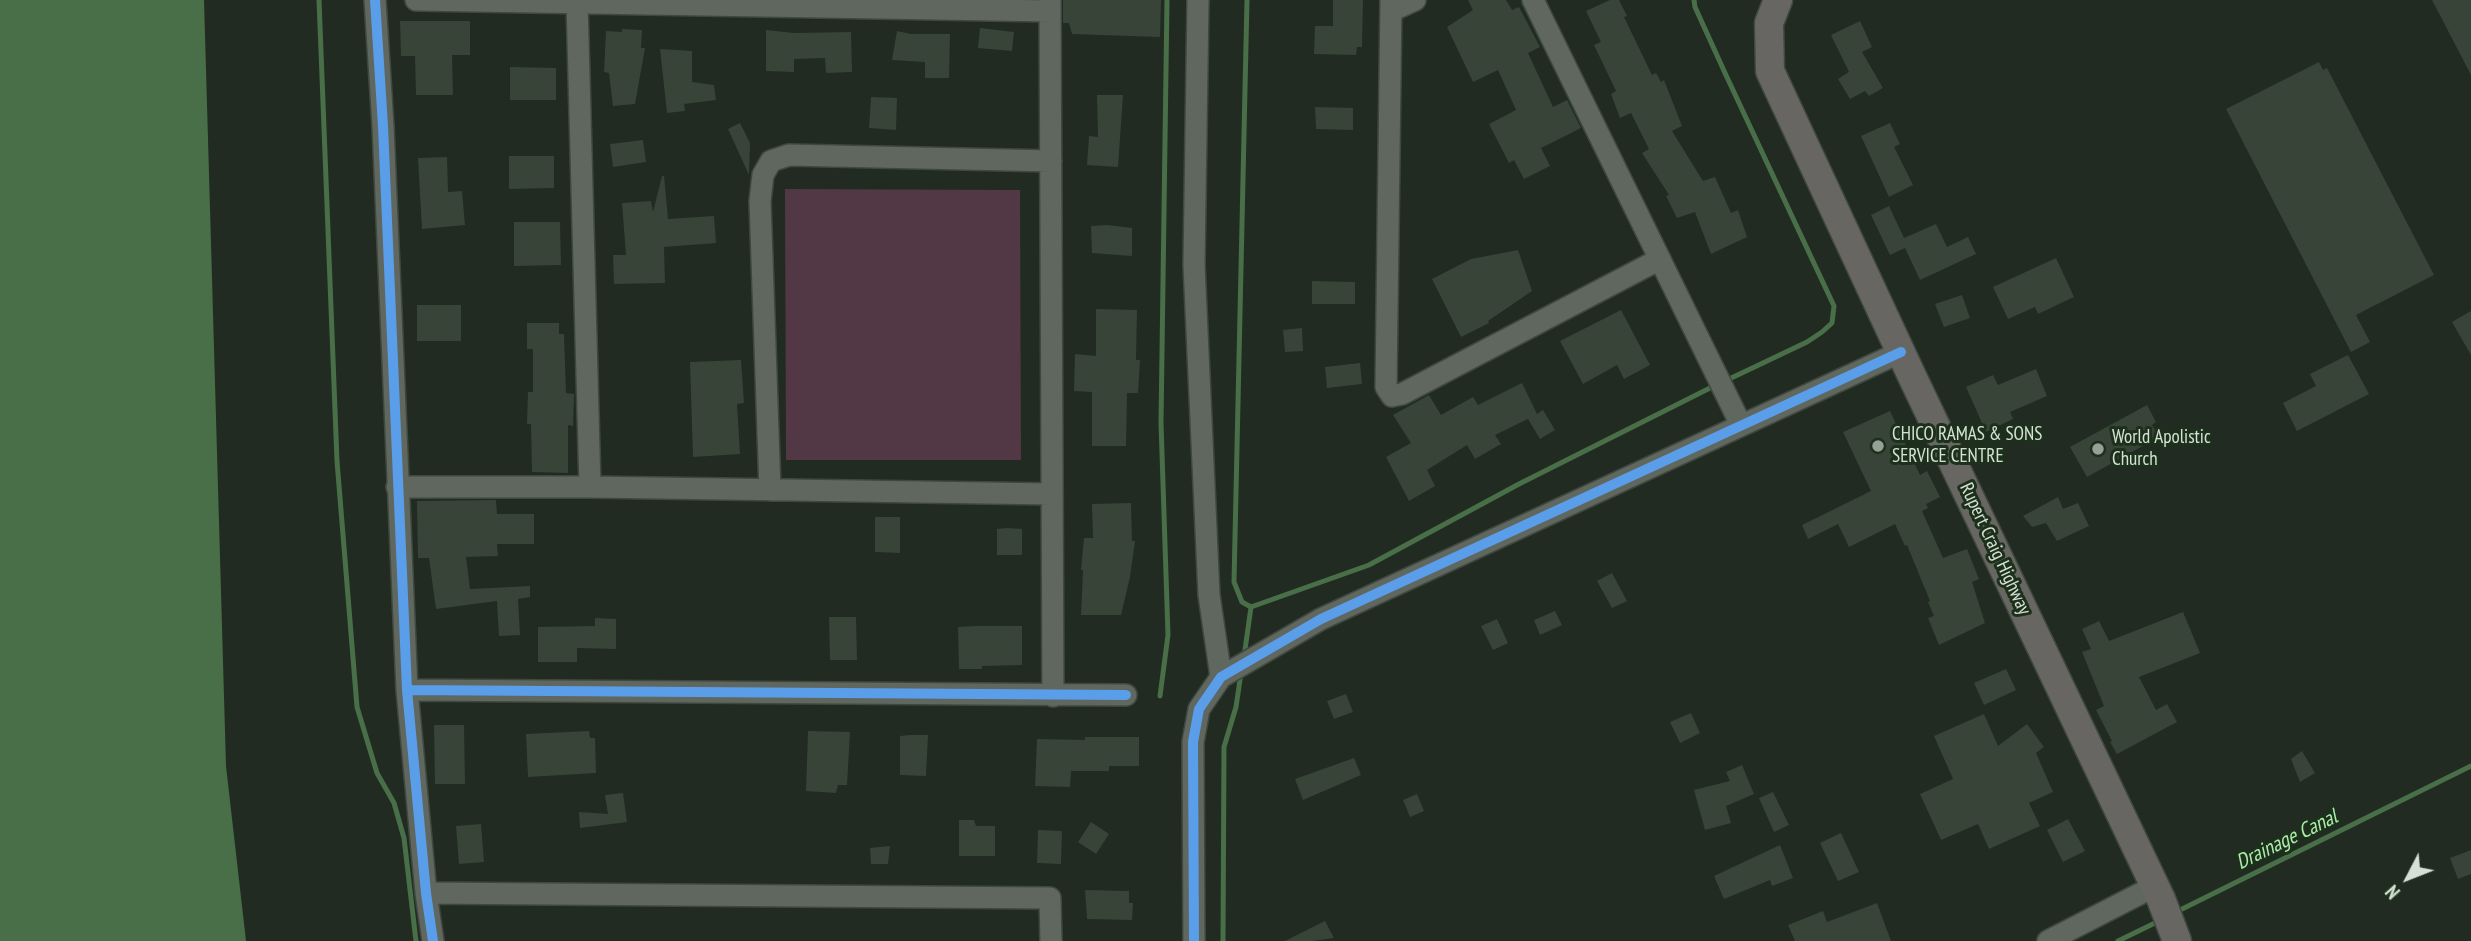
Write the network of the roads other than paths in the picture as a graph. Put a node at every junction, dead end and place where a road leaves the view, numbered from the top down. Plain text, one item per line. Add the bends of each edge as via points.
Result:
1 (375, 0) edge
2 (416, 0) edge
3 (1198, 0) edge
4 (1415, 0) edge
5 (1533, 0) edge
6 (1778, 0) edge
7 (577, 2) junction
8 (1050, 5) edge
9 (1391, 6) edge
10 (1051, 161) junction
11 (1660, 259) junction
12 (1902, 352) junction
13 (1741, 425) junction
14 (397, 487) junction
15 (590, 487) junction
16 (770, 490) junction
17 (1052, 494) junction
18 (1221, 677) junction
19 (407, 690) junction
20 (1126, 695) dead end
21 (1053, 696) junction
22 (2158, 892) junction
23 (426, 893) junction
24 (432, 941) edge
25 (1051, 941) edge
26 (1194, 941) edge
27 (2048, 941) edge
28 (2177, 941) edge

1 - 14 street
2 - 7 street
3 - 18 street via 1194,265 1209,595
4 - 9 street
5 - 11 street
6 - 12 main road, Rupert Craig Highway via 1769,23 1770,71
7 - 8 street
7 - 15 street
8 - 10 street
9 - 11 street via 1386,387 1392,396
10 - 16 street via 789,155 771,161 763,175 761,201
10 - 17 street
11 - 13 street
12 - 13 street
12 - 22 main road, Rupert Craig Highway
13 - 18 street via 1321,619
14 - 15 street
14 - 19 street
15 - 16 street
16 - 17 street
17 - 21 street
18 - 26 street via 1199,709 1193,742
19 - 21 street
19 - 23 street
20 - 21 street
22 - 27 street
22 - 28 main road, Rupert Craig Highway
23 - 24 street
23 - 25 street via 1050,898

